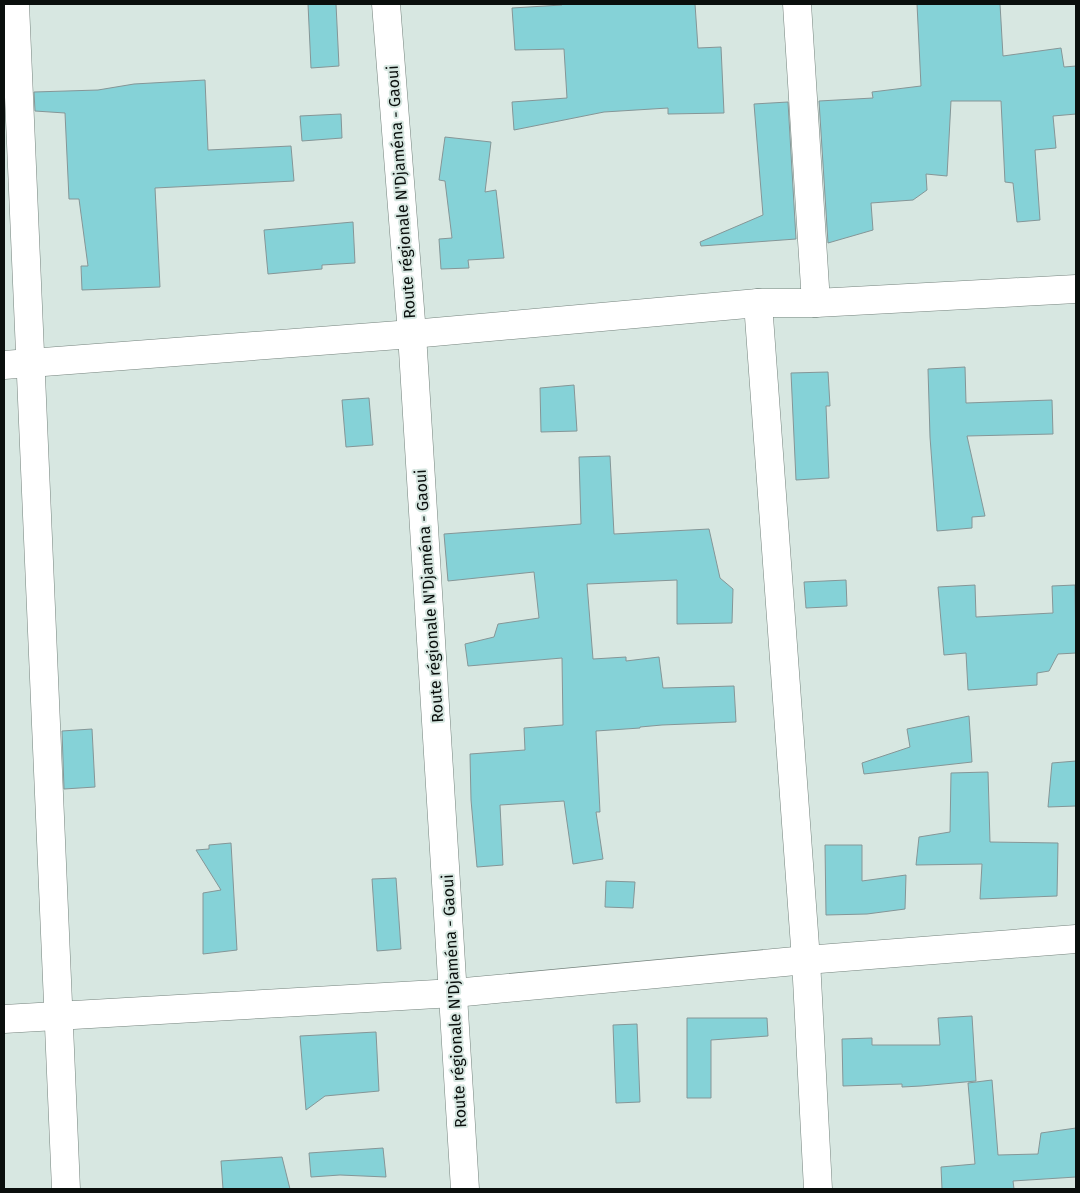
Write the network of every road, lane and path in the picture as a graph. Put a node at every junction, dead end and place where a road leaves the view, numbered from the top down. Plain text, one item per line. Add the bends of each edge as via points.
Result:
1 (15, 4) edge
2 (386, 4) edge
3 (797, 4) edge
4 (1076, 289) edge
5 (816, 302) junction
6 (758, 303) junction
7 (412, 334) junction
8 (17, 363) edge
9 (1076, 939) edge
10 (806, 960) junction
11 (454, 993) junction
12 (57, 1017) junction
13 (4, 1019) edge
14 (66, 1189) edge
15 (465, 1189) edge
16 (818, 1189) edge

1 - 8 street
2 - 7 street, Route régionale N'Djaména - Gaoui
3 - 5 street
4 - 5 street
5 - 6 street
6 - 7 street
6 - 10 street
7 - 8 street
7 - 11 street, Route régionale N'Djaména - Gaoui
8 - 12 street
9 - 10 street
10 - 11 street
10 - 16 street
11 - 12 street
11 - 15 street, Route régionale N'Djaména - Gaoui
12 - 13 street
12 - 14 street

